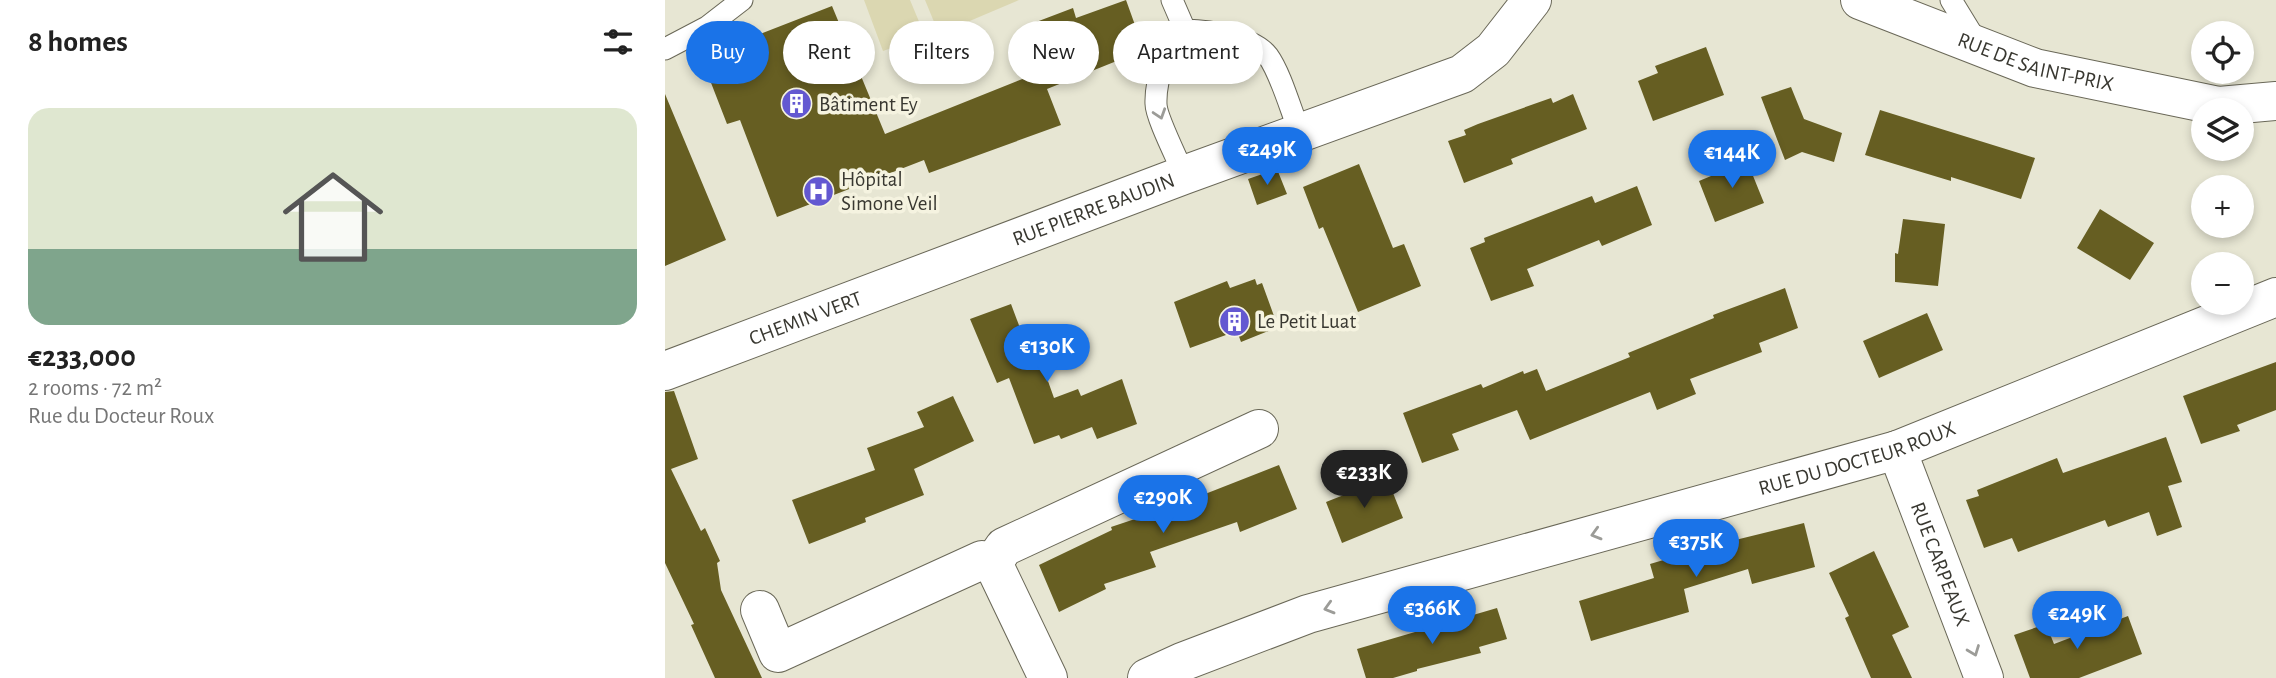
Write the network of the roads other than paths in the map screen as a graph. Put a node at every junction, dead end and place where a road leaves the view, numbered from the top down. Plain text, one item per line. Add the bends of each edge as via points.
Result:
1 (742, 0) edge
2 (1172, 0) edge
3 (1532, 0) edge
4 (1860, 0) edge
5 (1951, 0) edge
6 (1181, 21) edge
7 (1979, 45) junction
8 (665, 50) edge
9 (1263, 51) edge
10 (1158, 84) edge
11 (2191, 101) edge
12 (2276, 102) edge
13 (2254, 106) edge
14 (2254, 119) edge
15 (2276, 127) edge
16 (1300, 133) junction
17 (1184, 175) junction
18 (945, 264) joint
19 (2276, 298) edge
20 (665, 371) edge
21 (1259, 429) dead end
22 (1898, 450) junction
23 (993, 563) junction
24 (760, 610) dead end
25 (1048, 678) edge
26 (1147, 678) edge
27 (1985, 678) edge

1 - 8 lane via 707,27
2 - 6 lane
3 - 16 street, RUE PIERRE BAUDIN via 1493,50 1462,74
4 - 7 street, RUE DE SAINT-PRIX
5 - 7 lane
7 - 11 street, RUE DE SAINT-PRIX via 2035,68
9 - 16 lane
10 -> 17 lane via 1156,106
12 - 13 street, RUE DE SAINT-PRIX
14 - 15 street, RUE DE SAINT-PRIX
16 - 17 street, RUE PIERRE BAUDIN
17 - 18 street, RUE PIERRE BAUDIN
18 - 20 street, CHEMIN VERT
19 - 22 street, RUE DU DOCTEUR ROUX
21 - 23 street via 1004,547
22 -> 26 street, RUE DU DOCTEUR ROUX via 1308,614
22 -> 27 street, RUE CARPEAUX
23 - 24 street via 982,560 778,653
23 - 25 street

